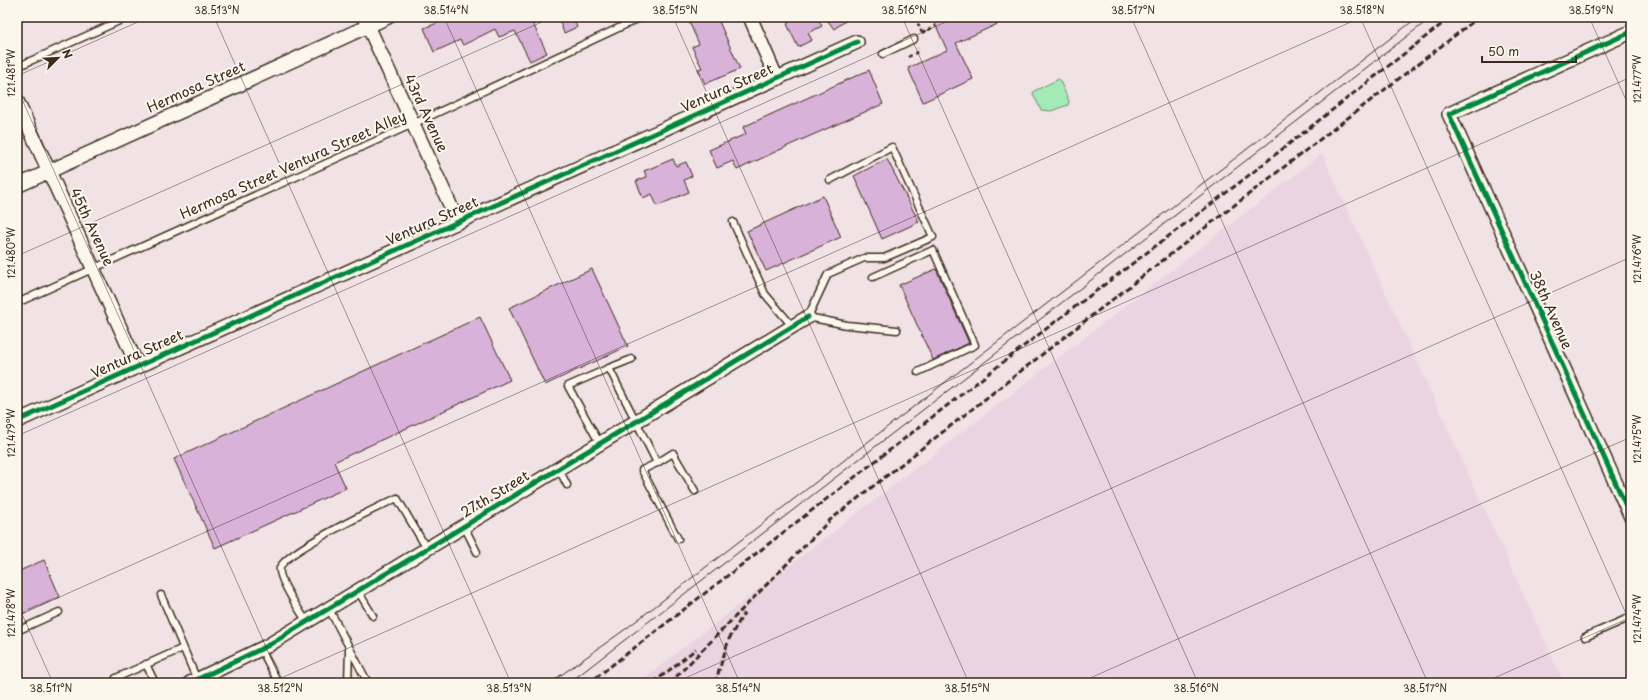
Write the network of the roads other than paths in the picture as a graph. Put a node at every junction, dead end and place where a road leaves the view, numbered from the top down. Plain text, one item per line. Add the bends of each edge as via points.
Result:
1 (20, 17) edge
2 (128, 17) edge
3 (388, 17) edge
4 (642, 17) edge
5 (750, 17) edge
6 (17, 19) edge
7 (366, 22) edge
8 (1631, 32) edge
9 (914, 39) dead end
10 (857, 42) dead end
11 (883, 54) dead end
12 (17, 67) edge
13 (777, 78) junction
14 (17, 101) edge
15 (413, 124) junction
16 (49, 171) junction
17 (830, 180) dead end
18 (17, 186) edge
19 (458, 222) junction
20 (733, 222) dead end
21 (93, 269) junction
22 (873, 277) dead end
23 (17, 303) edge
24 (808, 317) junction
25 (793, 327) junction
26 (897, 330) dead end
27 (632, 359) dead end
28 (138, 367) junction
29 (609, 368) junction
30 (918, 372) dead end
31 (17, 421) edge
32 (635, 422) junction
33 (600, 444) junction
34 (657, 463) junction
35 (559, 468) junction
36 (567, 485) dead end
37 (695, 490) dead end
38 (1631, 516) edge
39 (464, 526) junction
40 (678, 540) dead end
41 (427, 549) junction
42 (477, 552) dead end
43 (358, 591) junction
44 (161, 596) dead end
45 (329, 609) junction
46 (59, 612) dead end
47 (373, 616) dead end
48 (1631, 617) edge
49 (307, 622) junction
50 (17, 631) edge
51 (1585, 637) dead end
52 (349, 647) junction
53 (183, 648) junction
54 (261, 649) junction
55 (146, 664) junction
56 (193, 682) edge
57 (278, 682) dead end
58 (118, 683) edge
59 (155, 683) edge
60 (348, 683) edge
61 (368, 683) edge

1 - 6 lane
2 - 12 lane
3 - 7 street, Hermosa Street
4 - 15 lane, Hermosa Street Ventura Street Alley
5 - 13 street
7 - 15 street, 43rd Avenue
7 - 16 street, Hermosa Street
8 - 38 street, 38th Avenue via 1449,114
9 - 11 lane
10 - 13 street, Ventura Street
13 - 19 street, Ventura Street
14 - 16 street, 45th Avenue
15 - 19 street, 43rd Avenue
15 - 21 lane, Hermosa Street Ventura Street Alley
16 - 18 street, Hermosa Street
16 - 21 street, 45th Avenue
17 - 24 lane via 892,147 933,237 884,258 864,258 828,274
19 - 28 street, Ventura Street
20 - 25 lane via 765,294
21 - 23 lane, Hermosa Street Ventura Street Alley
21 - 28 street, 45th Avenue
22 - 30 lane via 933,250 975,345
24 - 25 street, 27th Street
24 - 26 lane via 847,325
25 - 32 street, 27th Street
27 - 29 lane
28 - 31 street, Ventura Street
29 - 32 lane
29 - 33 lane via 568,386
32 - 33 street, 27th Street
32 - 34 lane
33 - 35 street, 27th Street
34 - 37 lane via 673,453
34 - 40 lane via 642,470
35 - 36 lane
35 - 39 street, 27th Street
39 - 41 street, 27th Street
39 - 42 lane
41 - 43 street, 27th Street
41 - 49 lane via 397,498 307,546 283,562 279,569
43 - 45 street, 27th Street
43 - 47 lane
44 - 53 lane
45 - 49 street, 27th Street
45 - 52 lane
46 - 50 lane
48 - 51 lane
49 - 54 street, 27th Street
52 - 60 lane
52 - 61 lane
53 - 55 lane
53 - 56 lane
54 - 56 street, 27th Street
54 - 57 lane
55 - 58 lane via 116,678
55 - 59 lane

